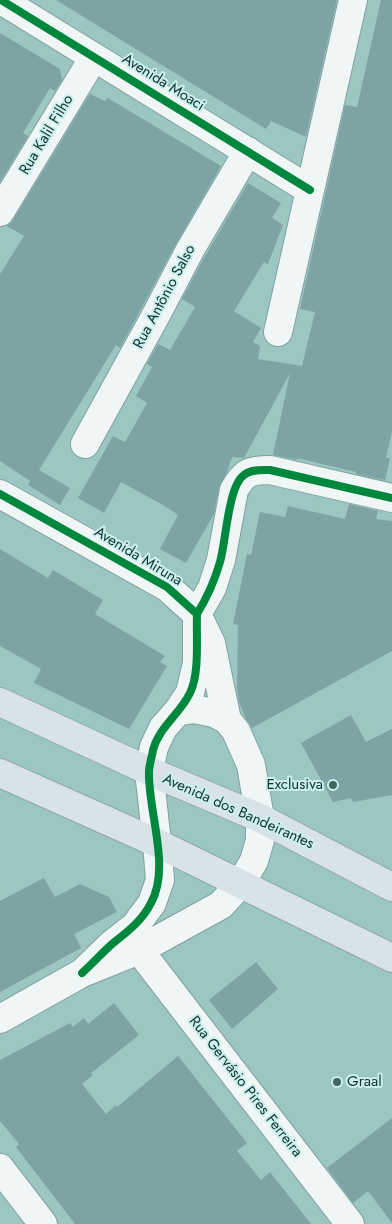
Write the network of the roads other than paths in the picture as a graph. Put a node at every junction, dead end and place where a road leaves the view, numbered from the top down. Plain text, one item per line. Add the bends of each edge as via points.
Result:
1 (0, 0) edge
2 (353, 0) edge
3 (94, 57) junction
4 (248, 151) junction
5 (310, 190) junction
6 (0, 212) edge
7 (278, 332) dead end
8 (85, 444) dead end
9 (0, 494) edge
10 (392, 498) edge
11 (197, 614) junction
12 (0, 702) edge
13 (178, 711) junction
14 (227, 720) junction
15 (148, 771) junction
16 (0, 773) edge
17 (260, 818) junction
18 (157, 844) junction
19 (241, 884) junction
20 (392, 887) edge
21 (139, 950) junction
22 (392, 958) edge
23 (82, 973) junction
24 (0, 1019) edge
25 (0, 1168) edge
26 (43, 1224) edge
27 (350, 1224) edge

1 - 3 street, Avenida Moaci
2 - 5 street
3 - 4 street, Avenida Moaci
3 - 6 street, Rua Kalil Filho
4 - 5 street, Avenida Moaci
4 - 8 street, Rua Antônio Salso via 190,250
5 - 7 street
9 - 11 street, Avenida Miruna via 167,587
10 - 11 street via 270,470 244,474 234,490 221,560 212,588
11 - 13 street via 194,678 190,692
11 - 14 street, Avenida Miruna via 211,643
12 - 15 highway, Avenida dos Bandeirantes
13 - 14 street via 194,709 214,713
13 - 15 street via 162,728
14 - 17 street via 236,731 251,765
15 - 17 highway, Avenida dos Bandeirantes
15 - 18 street
16 - 18 highway
17 - 19 street via 260,840 254,861
17 - 20 highway, Avenida dos Bandeirantes
18 - 19 highway
18 - 23 street via 160,880 152,903 135,926
19 - 21 street via 221,905
19 - 22 highway
21 - 23 street
21 - 27 street, Rua Gervásio Pires Ferreira
23 - 24 street
25 - 26 street

